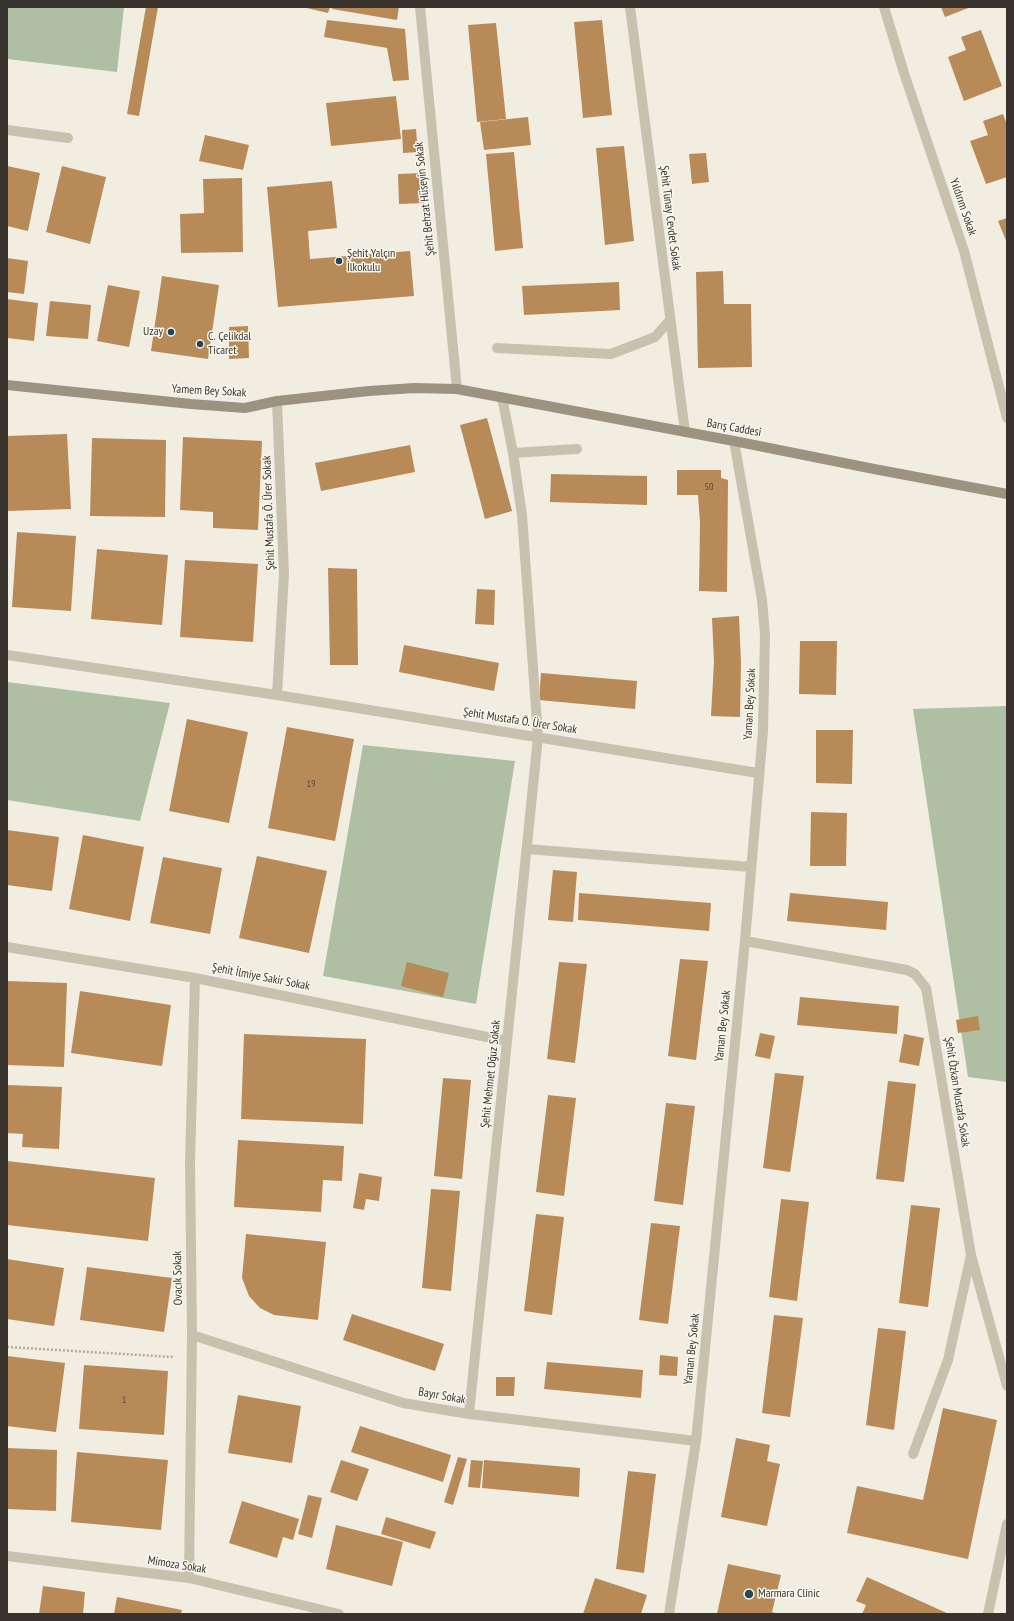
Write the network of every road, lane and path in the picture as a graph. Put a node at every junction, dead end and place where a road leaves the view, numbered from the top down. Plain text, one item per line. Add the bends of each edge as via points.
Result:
1 (420, 7) edge
2 (630, 7) edge
3 (884, 7) edge
4 (7, 130) edge
5 (68, 138) dead end
6 (670, 320) junction
7 (496, 348) dead end
8 (7, 385) edge
9 (457, 389) junction
10 (502, 397) junction
11 (277, 401) junction
12 (1007, 418) edge
13 (685, 432) junction
14 (734, 440) junction
15 (577, 449) dead end
16 (513, 453) junction
17 (1007, 494) edge
18 (7, 655) edge
19 (277, 695) junction
20 (538, 737) junction
21 (758, 773) junction
22 (527, 849) junction
23 (751, 867) junction
24 (745, 941) junction
25 (7, 947) edge
26 (196, 978) junction
27 (508, 1041) junction
28 (971, 1255) junction
29 (192, 1335) junction
30 (7, 1347) edge
31 (192, 1358) junction
32 (1007, 1386) edge
33 (469, 1414) junction
34 (696, 1441) junction
35 (913, 1454) dead end
36 (1007, 1524) edge
37 (7, 1556) edge
38 (189, 1578) junction
39 (340, 1614) edge
40 (669, 1614) edge
41 (988, 1614) edge

1 - 9 street, Şehit Behzat Hüseyin Sokak
2 - 6 street, Şehit Tünay Cevdet Sokak
3 - 12 street, Yıldırım Sokak via 964,251
4 - 5 street
6 - 7 street via 654,338 611,354
6 - 13 street, Şehit Tünay Cevdet Sokak
8 - 11 street, Yamem Bey Sokak via 245,408
9 - 10 street, Barış Caddesi
9 - 11 street, Yamem Bey Sokak via 414,388
10 - 13 street, Barış Caddesi
10 - 16 street, Şehit Mehmet Oğuz Sokak
11 - 19 street, Şehit Mustafa Ö. Ürer Sokak via 284,574
13 - 14 street, Barış Caddesi
14 - 17 street, Barış Caddesi via 874,470
14 - 21 street, Yaman Bey Sokak via 762,600 765,681
15 - 16 street
16 - 20 street, Şehit Mehmet Oğuz Sokak via 524,536
18 - 19 street, Şehit Mustafa Ö. Ürer Sokak
19 - 20 street, Şehit Mustafa Ö. Ürer Sokak
20 - 21 street, Şehit Mustafa Ö. Ürer Sokak
20 - 22 street, Şehit Mehmet Oğuz Sokak
21 - 23 street, Yaman Bey Sokak
22 - 23 street
22 - 27 street, Şehit Mehmet Oğuz Sokak
23 - 24 street, Yaman Bey Sokak
24 - 28 street, Şehit Özkan Mustafa Sokak via 898,967 907,970 921,981 929,1000
24 - 34 street, Yaman Bey Sokak
25 - 26 street, Şehit İlmiye Sakir Sokak
26 - 27 street, Şehit İlmiye Sakir Sokak
26 - 29 street, Ovacık Sokak via 190,1162
27 - 33 street, Şehit Mehmet Oğuz Sokak
28 - 32 street, Şehit Özkan Mustafa Sokak
28 - 35 street via 948,1360
29 - 31 street, Ovacık Sokak
29 - 33 street, Bayır Sokak via 403,1402
30 - 31 path
31 - 38 street, Ovacık Sokak
33 - 34 street, Bayır Sokak
34 - 40 street, Yaman Bey Sokak
36 - 41 street
37 - 38 street, Mimoza Sokak
38 - 39 street, Mimoza Sokak

